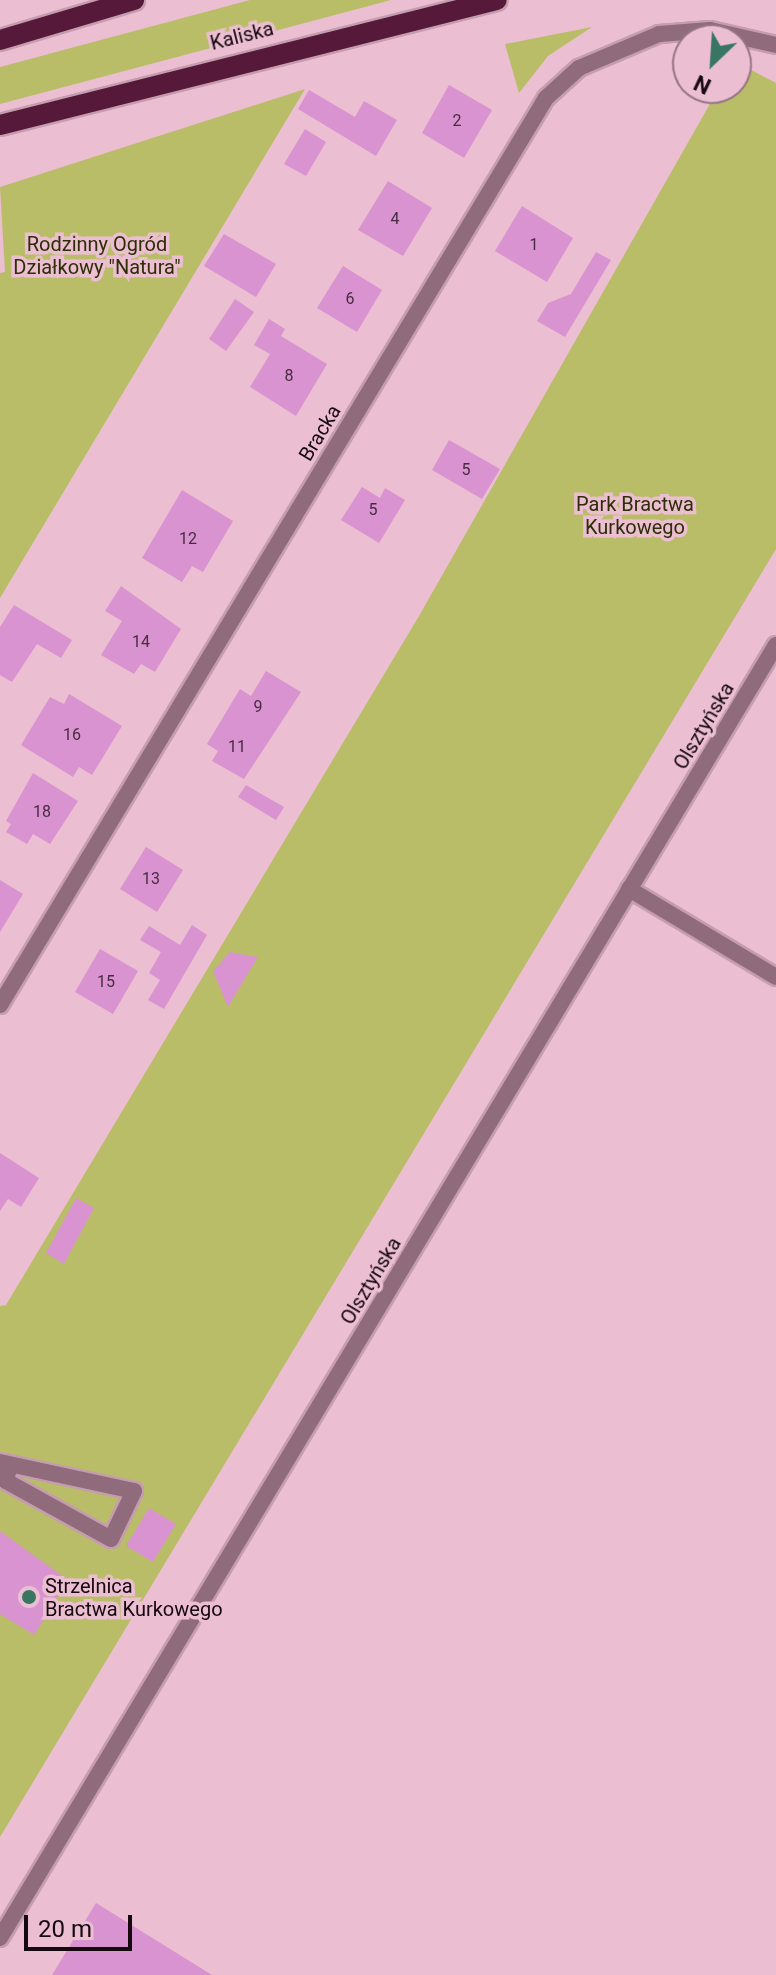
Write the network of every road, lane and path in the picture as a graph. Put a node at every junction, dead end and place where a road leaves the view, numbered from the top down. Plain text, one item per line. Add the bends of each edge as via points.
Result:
1 (134, 0) edge
2 (497, 0) edge
3 (0, 40) edge
4 (776, 45) edge
5 (0, 125) edge
6 (776, 645) edge
7 (629, 889) junction
8 (776, 977) edge
9 (0, 1005) edge
10 (4, 1465) edge
11 (0, 1938) edge

1 - 3 main road
2 - 5 main road, Kaliska
4 - 9 street, Bracka via 710,30 659,34 579,68 546,98
6 - 7 street, Olsztyńska
7 - 8 street
7 - 11 street, Olsztyńska
10 - 10 street via 38,1473 134,1491 111,1539 6,1481

